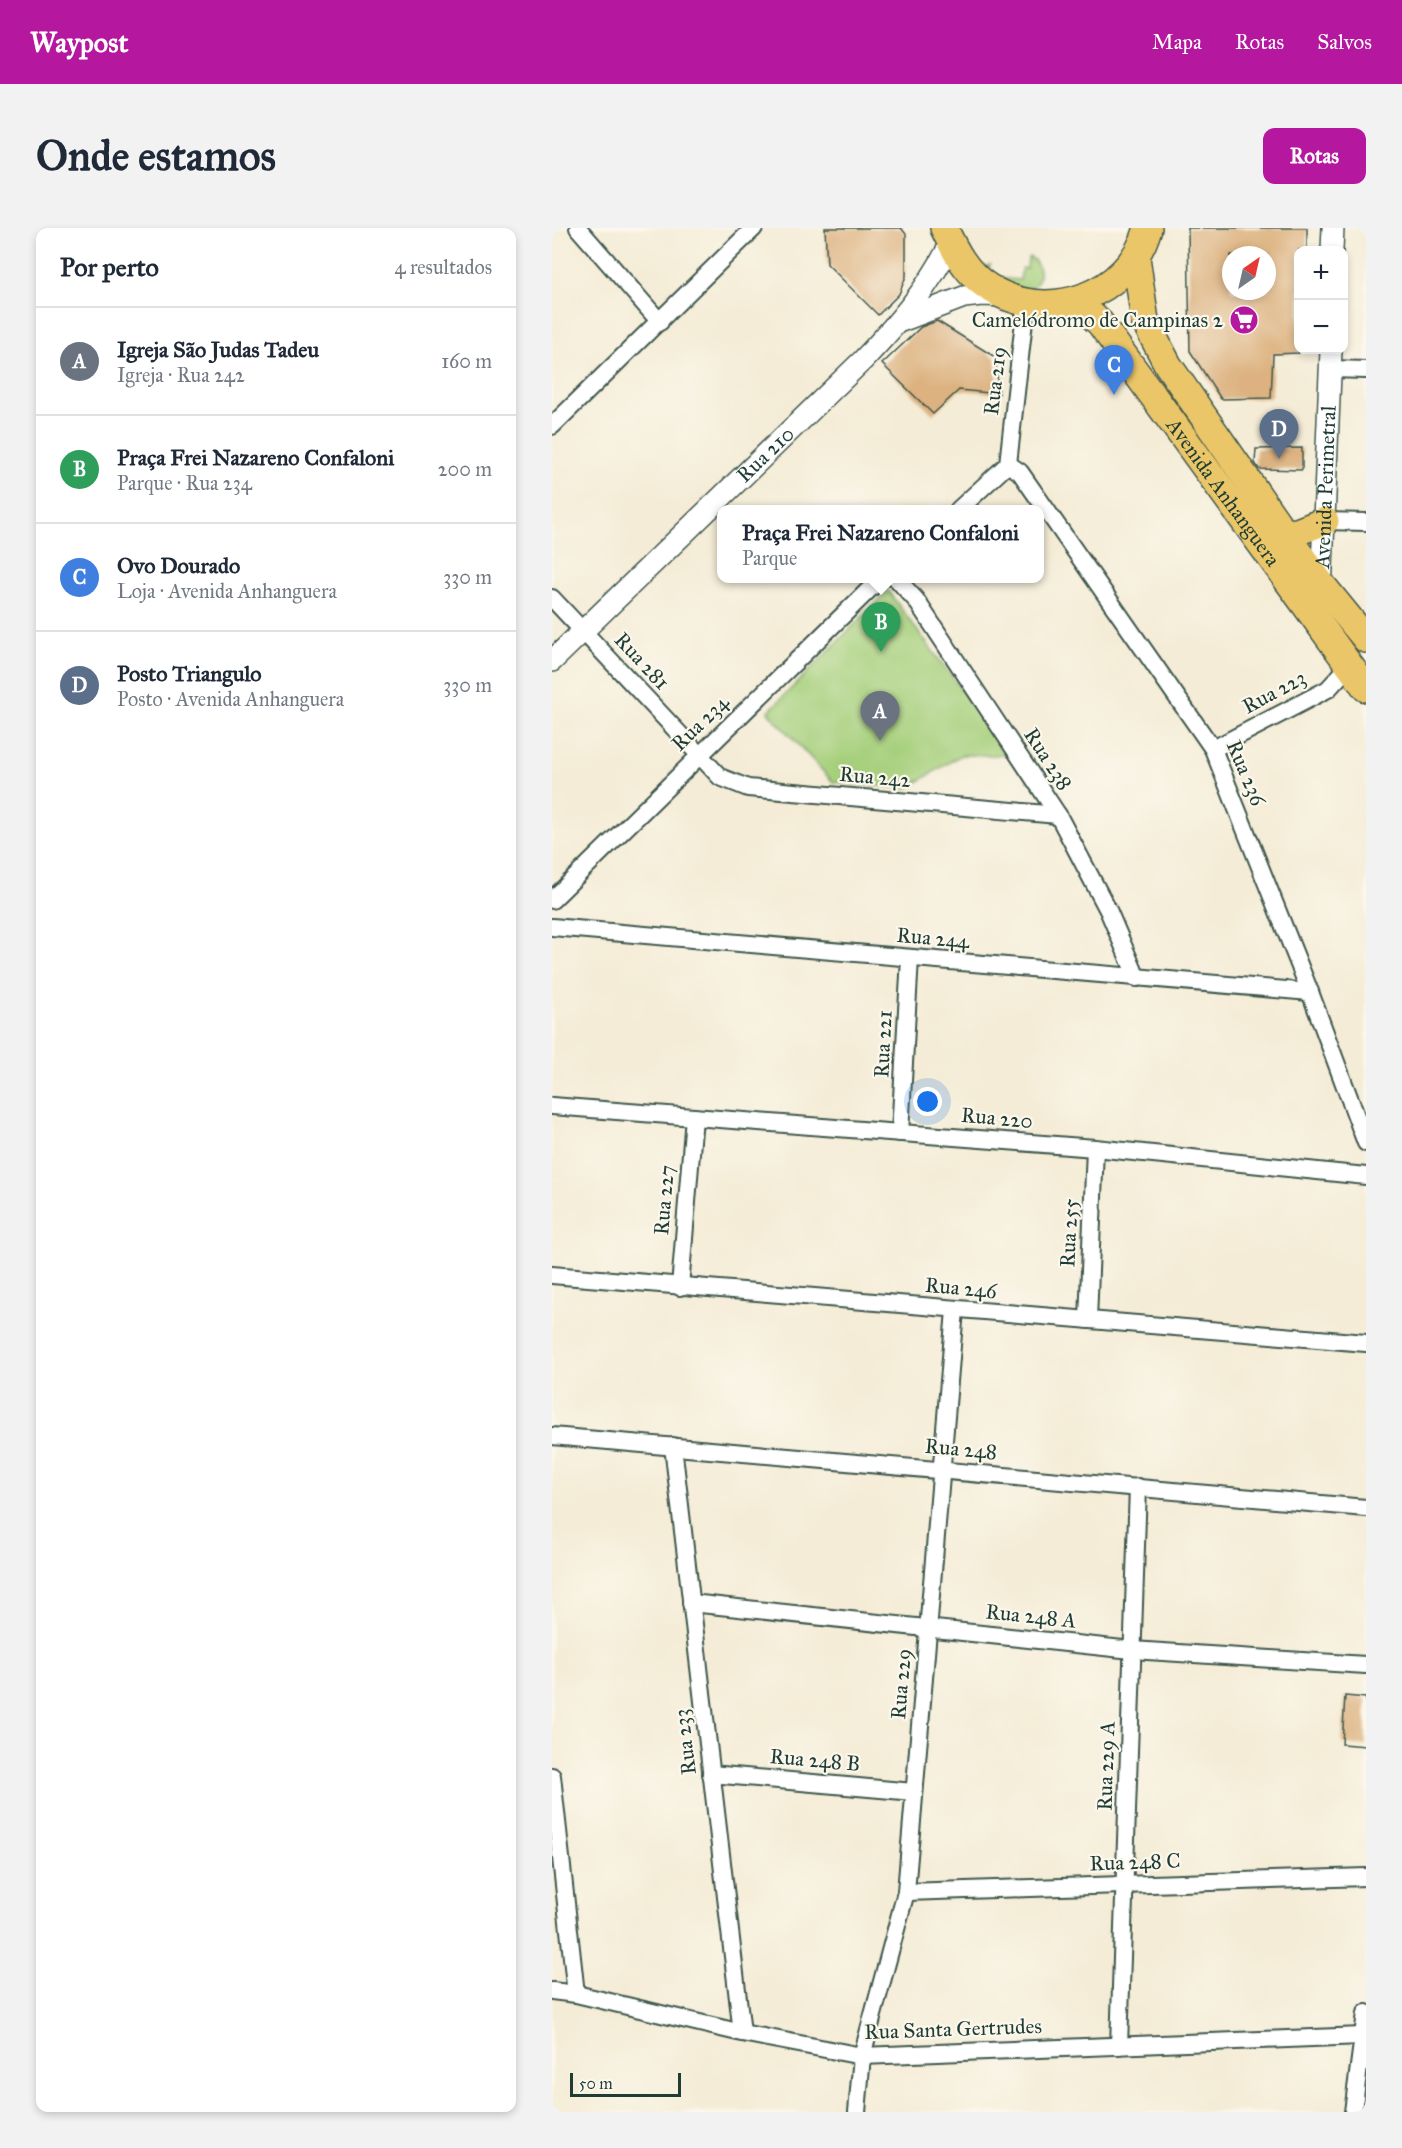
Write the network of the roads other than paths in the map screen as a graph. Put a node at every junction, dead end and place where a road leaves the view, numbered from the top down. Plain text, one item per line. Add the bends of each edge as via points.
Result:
1 (578, 228) edge
2 (754, 228) edge
3 (1148, 228) edge
4 (1333, 228) edge
5 (948, 235) edge
6 (1332, 246) edge
7 (1136, 256) junction
8 (1016, 299) junction
9 (1076, 301) junction
10 (900, 321) junction
11 (660, 322) junction
12 (1331, 359) edge
13 (1366, 370) edge
14 (552, 426) edge
15 (1008, 464) junction
16 (963, 505) edge
17 (1043, 505) edge
18 (1044, 506) edge
19 (1325, 521) junction
20 (1366, 522) edge
21 (1284, 533) junction
22 (877, 583) edge
23 (900, 583) edge
24 (1322, 585) junction
25 (552, 598) edge
26 (1321, 626) junction
27 (583, 630) junction
28 (1366, 639) edge
29 (552, 661) edge
30 (1349, 666) junction
31 (1366, 688) edge
32 (1213, 749) junction
33 (699, 755) junction
34 (1058, 815) junction
35 (552, 900) edge
36 (552, 927) edge
37 (910, 958) junction
38 (1137, 978) junction
39 (1310, 992) junction
40 (552, 1106) edge
41 (694, 1117) junction
42 (900, 1133) junction
43 (1366, 1143) edge
44 (1095, 1148) junction
45 (1366, 1176) edge
46 (552, 1275) edge
47 (680, 1287) junction
48 (955, 1310) junction
49 (1088, 1320) junction
50 (1366, 1342) edge
51 (552, 1436) edge
52 (673, 1446) junction
53 (942, 1470) junction
54 (1138, 1488) junction
55 (1366, 1508) edge
56 (691, 1603) junction
57 (928, 1628) junction
58 (1132, 1650) junction
59 (1366, 1665) edge
60 (711, 1774) junction
61 (552, 1776) edge
62 (914, 1792) junction
63 (1366, 1878) edge
64 (1124, 1885) junction
65 (906, 1892) junction
66 (552, 1991) edge
67 (576, 1994) junction
68 (1366, 2013) edge
69 (742, 2033) junction
70 (1362, 2036) junction
71 (1119, 2046) junction
72 (862, 2056) junction
73 (857, 2112) edge
74 (1353, 2112) edge

1 - 11 street
2 - 11 street
3 - 7 main road
4 - 6 street
5 - 8 main road via 962,263 986,286
5 - 10 street, Rua 210 via 940,265
7 - 9 main road via 1113,281
7 - 21 main road, Avenida Anhanguera via 1145,321 1168,365
8 - 9 main road via 1051,305
8 - 10 street, Rua 210 via 964,297
8 - 15 street, Rua 219
9 - 26 main road, Avenida Anhanguera via 1100,323
10 - 27 street, Rua 210
11 - 14 street
12 - 13 street
12 - 19 street, Avenida Perimetral
15 - 16 street
15 - 17 street, Rua 236 via 1020,472
18 - 32 street, Rua 236
19 - 20 street
19 - 21 main road
19 - 24 street, Avenida Perimetral
21 - 24 main road, Avenida Anhanguera
22 - 33 street, Rua 234
23 - 34 street, Rua 238 via 916,600
24 - 26 street, Avenida Perimetral
24 - 28 main road, Avenida Anhanguera
25 - 27 street, Rua 281
26 - 30 main road, Avenida Anhanguera
27 - 29 street, Rua 210
27 - 33 street, Rua 281
30 - 31 main road, Avenida Anhanguera
30 - 32 street, Rua 223 via 1328,689
32 - 39 street, Rua 236
33 - 34 street, Rua 242 via 720,777 748,788
33 - 35 street, Rua 234
34 - 38 street, Rua 238 via 1108,910
36 - 37 street, Rua 244
37 - 38 street, Rua 244
37 - 42 street, Rua 221
38 - 39 street, Rua 244
39 - 43 street, Rua 236
40 - 41 street, Rua 220
41 - 42 street, Rua 220
41 - 47 street, Rua 227
42 - 44 street, Rua 220
44 - 45 street, Rua 220
44 - 49 street, Rua 255
46 - 47 street, Rua 246
47 - 48 street, Rua 246
48 - 49 street, Rua 246
48 - 53 street, Rua 229
49 - 50 street, Rua 246
51 - 52 street, Rua 248
52 - 53 street, Rua 248
52 - 56 street, Rua 233
53 - 54 street, Rua 248
53 - 57 street, Rua 229
54 - 55 street, Rua 248
54 - 58 street, Rua 229 A
56 - 57 street, Rua 248 A
56 - 60 street, Rua 233
57 - 58 street, Rua 248 A
57 - 62 street, Rua 229
58 - 59 street, Rua 248 A
58 - 64 street, Rua 229 A
60 - 62 street, Rua 248 B
60 - 69 street, Rua 233
61 - 67 street
62 - 65 street, Rua 229
63 - 64 street, Rua 248 C
64 - 65 street, Rua 248 C
64 - 71 street, Rua 229 A
65 - 72 street, Rua 229
66 - 67 street, Rua Santa Gertrudes
67 - 69 street, Rua Santa Gertrudes
68 - 70 street
69 - 72 street, Rua Santa Gertrudes
70 - 71 street, Rua Santa Gertrudes
70 - 74 street
71 - 72 street, Rua Santa Gertrudes
72 - 73 street, Rua 229

